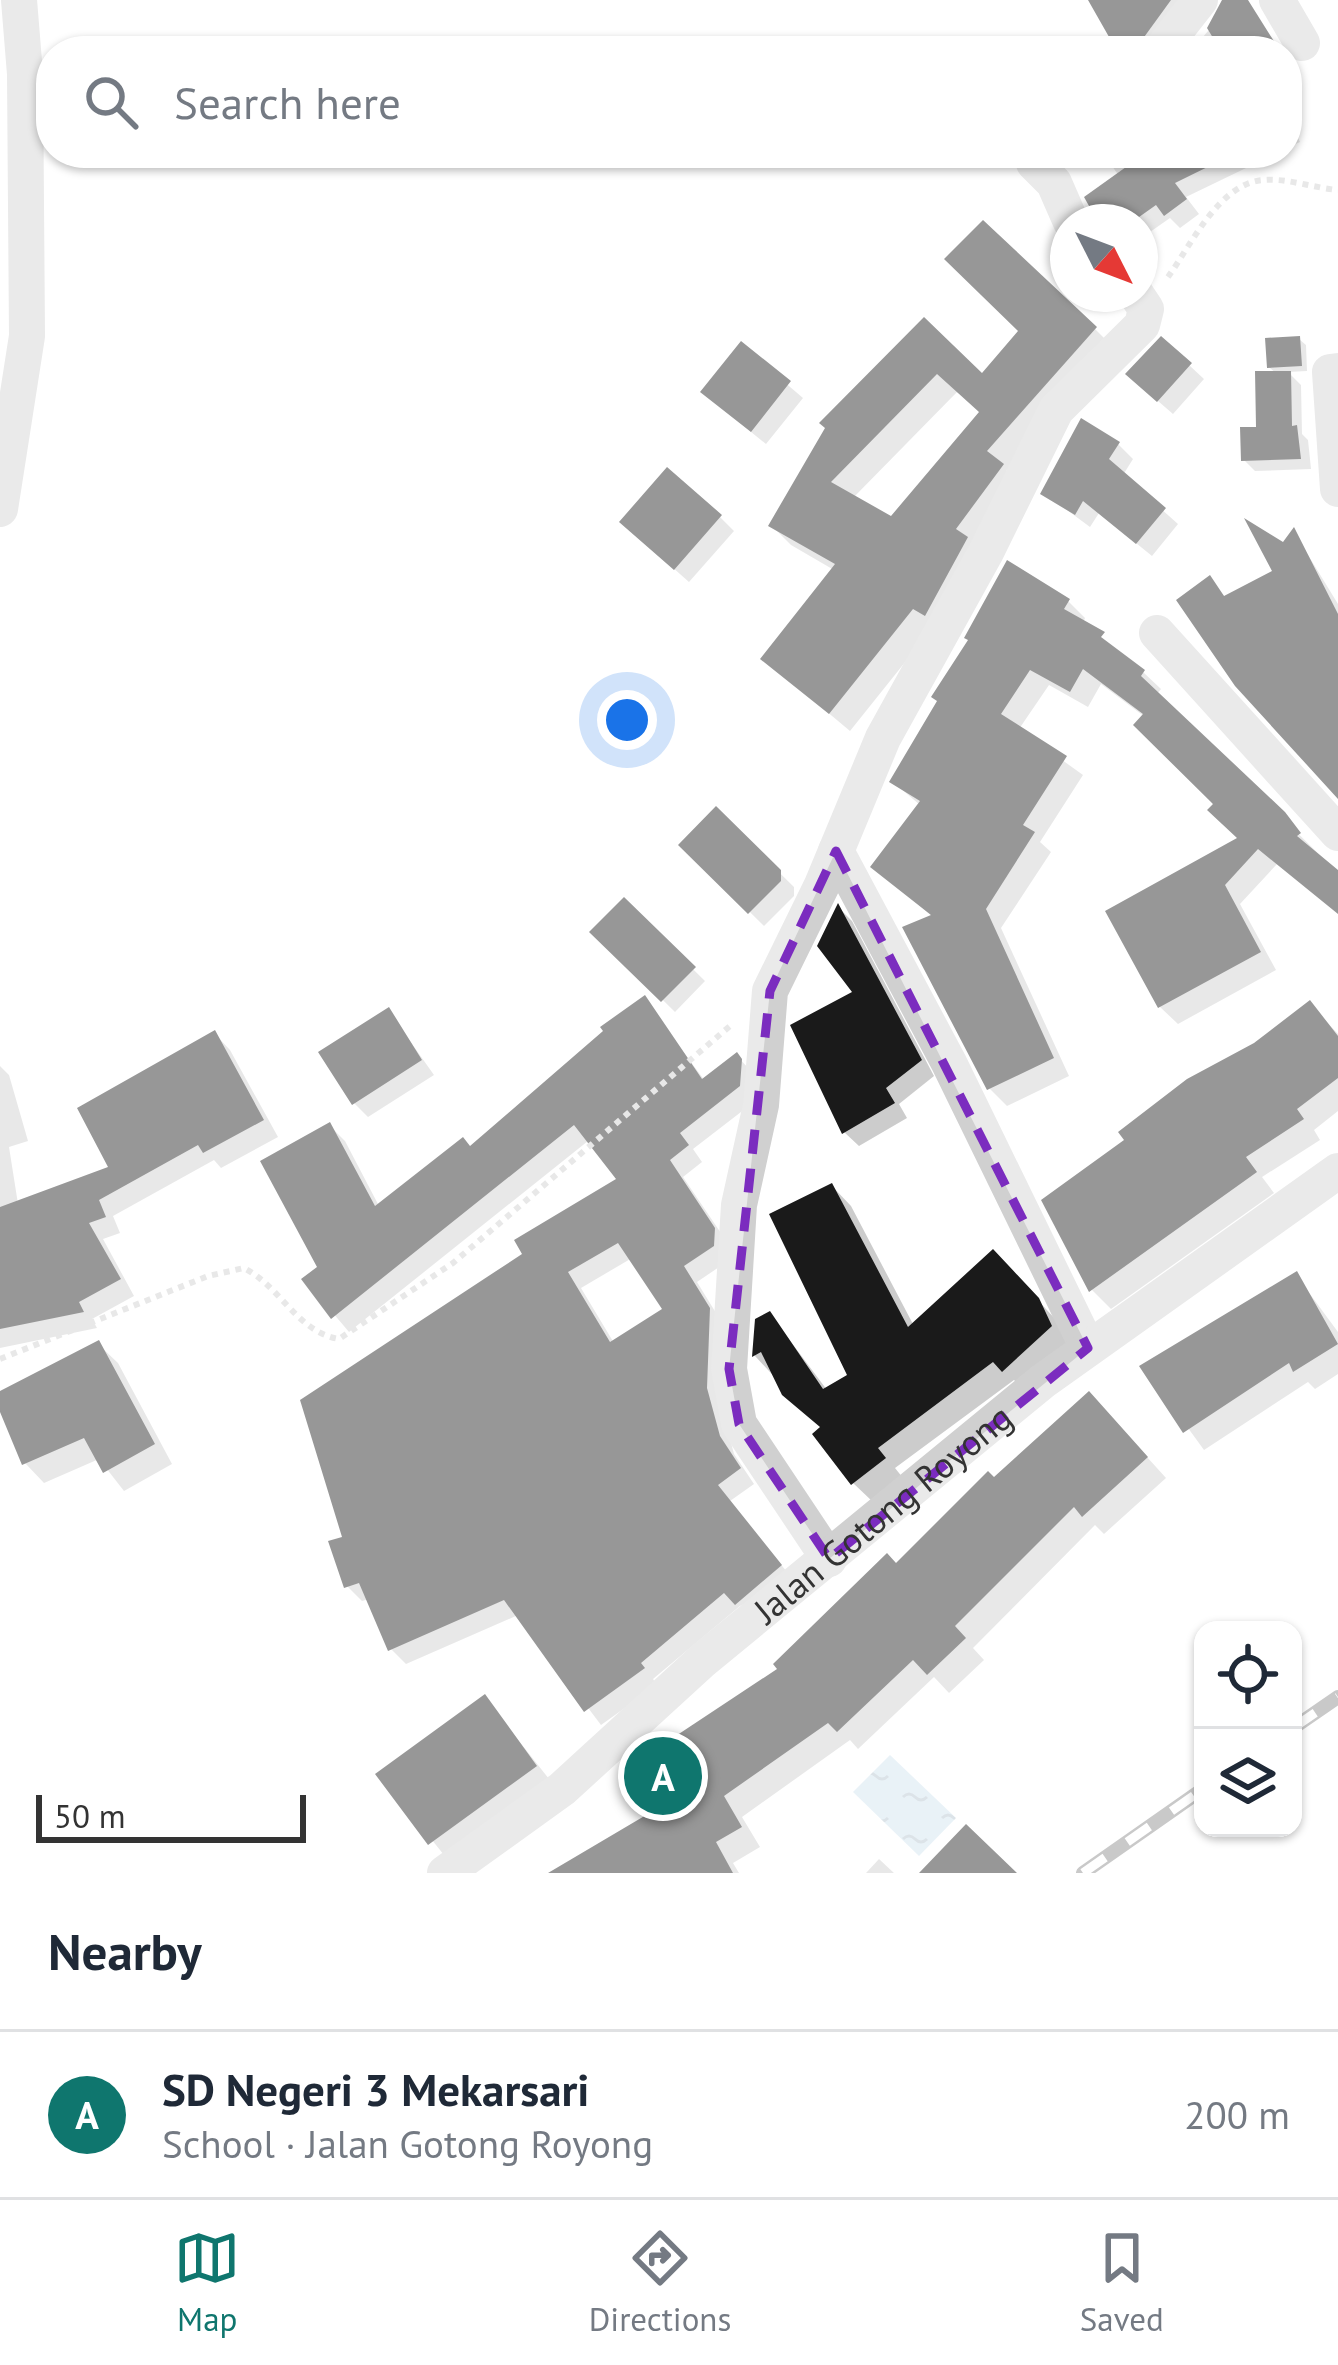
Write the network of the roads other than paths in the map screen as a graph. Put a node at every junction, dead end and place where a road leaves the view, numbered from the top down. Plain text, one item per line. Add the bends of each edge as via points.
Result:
1 (19, 0) edge
2 (1200, 0) edge
3 (1276, 0) edge
4 (1172, 36) edge
5 (1297, 36) edge
6 (1039, 168) edge
7 (1063, 204) edge
8 (1141, 312) edge
9 (1334, 371) edge
10 (1338, 489) edge
11 (0, 508) edge
12 (1157, 633) dead end
13 (1338, 832) edge
14 (836, 851) junction
15 (1338, 1172) edge
16 (1088, 1348) junction
17 (829, 1559) junction
18 (445, 1873) edge

1 - 11 street via 27,336
2 - 4 street
3 - 5 street
6 - 7 street
8 - 14 street via 1142,325 1056,410 883,738
9 - 10 street
12 - 13 street
14 - 16 street
14 - 17 street via 770,991 761,1105 740,1205 729,1369 739,1424
15 - 16 street, Jalan Gotong Royong
16 - 17 street, Jalan Gotong Royong
17 - 18 street, Jalan Gotong Royong via 562,1789

